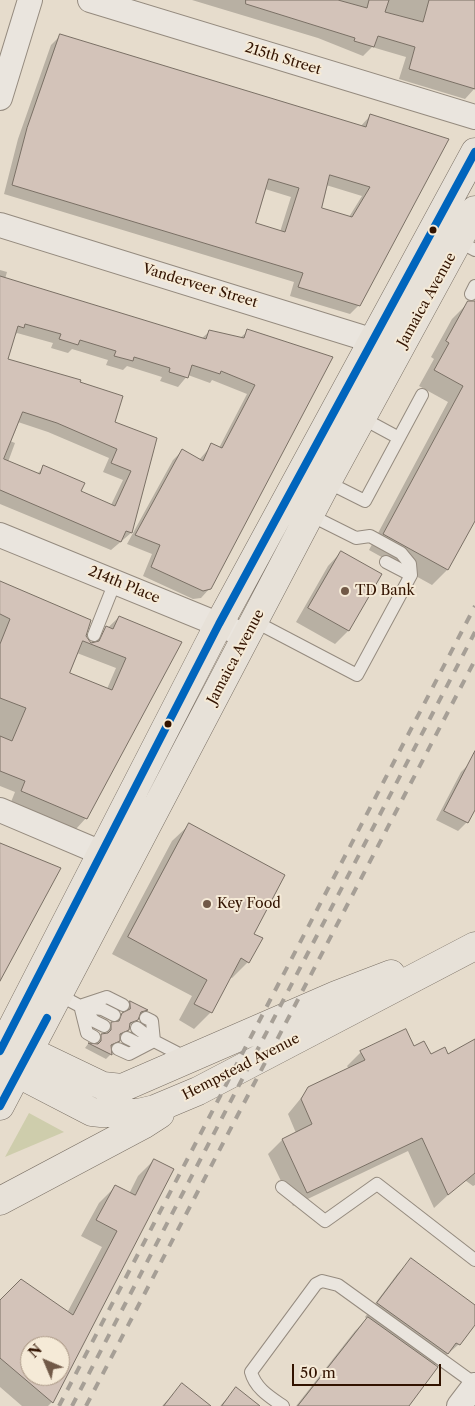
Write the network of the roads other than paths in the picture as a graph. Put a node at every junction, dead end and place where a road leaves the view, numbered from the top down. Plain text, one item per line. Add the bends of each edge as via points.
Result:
1 (30, 0) edge
2 (90, 0) edge
3 (0, 98) edge
4 (475, 117) edge
5 (475, 152) edge
6 (475, 210) edge
7 (0, 225) edge
8 (467, 246) edge
9 (374, 339) junction
10 (400, 350) junction
11 (422, 395) dead end
12 (362, 418) junction
13 (399, 438) junction
14 (327, 482) junction
15 (310, 515) junction
16 (0, 535) edge
17 (356, 538) junction
18 (363, 550) dead end
19 (386, 562) dead end
20 (411, 575) junction
21 (115, 582) junction
22 (219, 624) junction
23 (251, 629) junction
24 (94, 635) dead end
25 (0, 810) edge
26 (100, 852) junction
27 (126, 864) junction
28 (475, 945) edge
29 (70, 1001) junction
30 (123, 1005) dead end
31 (114, 1015) dead end
32 (146, 1018) dead end
33 (104, 1026) dead end
34 (137, 1028) dead end
35 (94, 1037) dead end
36 (127, 1038) dead end
37 (154, 1041) junction
38 (118, 1049) dead end
39 (0, 1051) edge
40 (30, 1051) junction
41 (189, 1059) junction
42 (6, 1066) edge
43 (184, 1098) junction
44 (0, 1106) edge
45 (282, 1187) dead end
46 (0, 1201) edge
47 (475, 1260) edge
48 (475, 1385) edge
49 (283, 1406) edge
50 (460, 1406) edge

1 - 3 street
2 - 4 street, 215th Street
5 - 9 main road, Jamaica Avenue
6 - 8 main road, Jamaica Avenue
7 - 9 street, Vanderveer Street
8 - 10 main road, Jamaica Avenue
9 - 10 street, Vanderveer Street
9 - 22 main road, Jamaica Avenue
10 - 12 main road, Jamaica Avenue
11 - 13 lane
12 - 13 lane
12 - 14 main road, Jamaica Avenue
13 - 14 lane via 365,501
14 - 15 main road, Jamaica Avenue
15 - 17 lane
15 - 23 main road, Jamaica Avenue
16 - 21 street, 214th Place
17 - 18 lane
17 - 20 lane via 370,536 401,553 410,564
19 - 20 lane
20 - 23 lane via 357,674
21 - 22 street, 214th Place
21 - 24 lane
22 - 23 street, 214th Place
22 - 26 main road, Jamaica Avenue
23 - 27 main road, Jamaica Avenue
25 - 26 street
26 - 27 street
26 - 39 main road, Jamaica Avenue
27 - 29 main road, Jamaica Avenue
28 - 41 main road, Hempstead Avenue via 353,988
28 - 43 main road, Hempstead Avenue
29 - 30 lane via 107,997
29 - 31 lane
29 - 33 lane
29 - 35 lane via 87,1033
29 - 40 main road, Jamaica Avenue
32 - 37 lane via 152,1021
34 - 37 lane
36 - 37 lane via 137,1043
37 - 38 lane via 129,1054
37 - 41 lane
40 - 41 main road, Hempstead Avenue via 103,1086 117,1089
40 - 42 main road, Jamaica Avenue
42 - 43 main road, Hempstead Avenue via 101,1114 138,1113
42 - 44 main road, Jamaica Avenue
43 - 46 main road via 144,1125
45 - 47 lane via 324,1221 377,1184
48 - 49 lane via 338,1285 322,1281 316,1284 251,1372 260,1389
48 - 50 street

